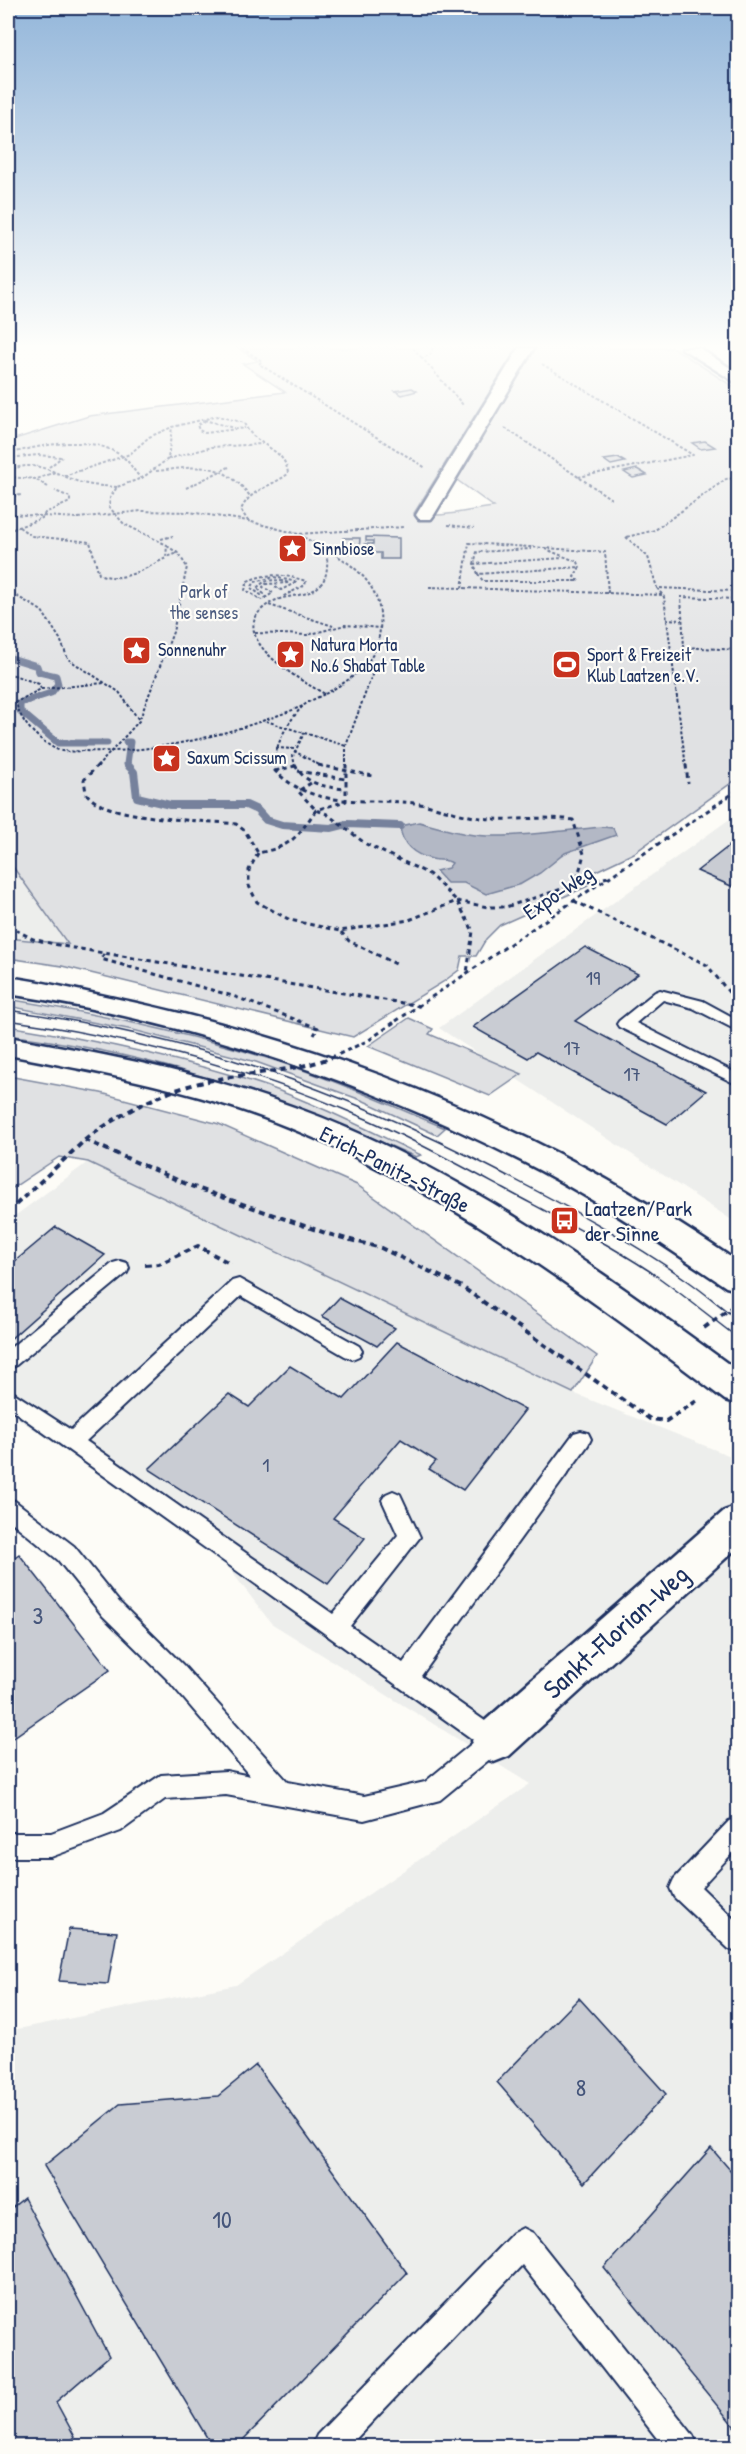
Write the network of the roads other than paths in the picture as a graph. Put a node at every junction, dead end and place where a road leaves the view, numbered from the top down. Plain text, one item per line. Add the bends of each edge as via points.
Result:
1 (458, 463) edge
2 (425, 514) road end
3 (8, 986) edge
4 (738, 1026) edge
5 (8, 1046) edge
6 (738, 1080) edge
7 (120, 1268) road end
8 (738, 1278) edge
9 (352, 1351) dead end
10 (8, 1361) edge
11 (731, 1384) edge
12 (8, 1397) edge
13 (580, 1438) dead end
14 (72, 1442) junction
15 (393, 1500) dead end
16 (8, 1507) edge
17 (738, 1523) edge
18 (334, 1629) junction
19 (405, 1679) junction
20 (494, 1741) junction
21 (282, 1794) junction
22 (738, 1830) edge
23 (8, 1845) edge
24 (738, 1940) edge
25 (328, 2446) edge
26 (682, 2446) edge

1 - 2 main road
3 - 8 main road via 148,1014 240,1038 389,1090 494,1135 612,1197
4 - 6 lane via 698,1004 660,995 625,1024
5 - 11 main road, Erich-Panitz-Straße via 171,1079 322,1130 420,1177 510,1230
7 - 10 lane
9 - 14 lane via 239,1286
12 - 14 lane
13 - 19 lane
14 - 18 lane
15 - 18 lane via 409,1537
16 - 21 lane via 66,1553 111,1609 175,1672
17 - 20 main road, Sankt-Florian-Weg
18 - 19 lane
19 - 20 lane
20 - 21 lane via 431,1792 364,1808
21 - 23 lane via 226,1783 161,1786 112,1822 51,1845
22 - 24 lane via 683,1888
25 - 26 lane via 523,2243

